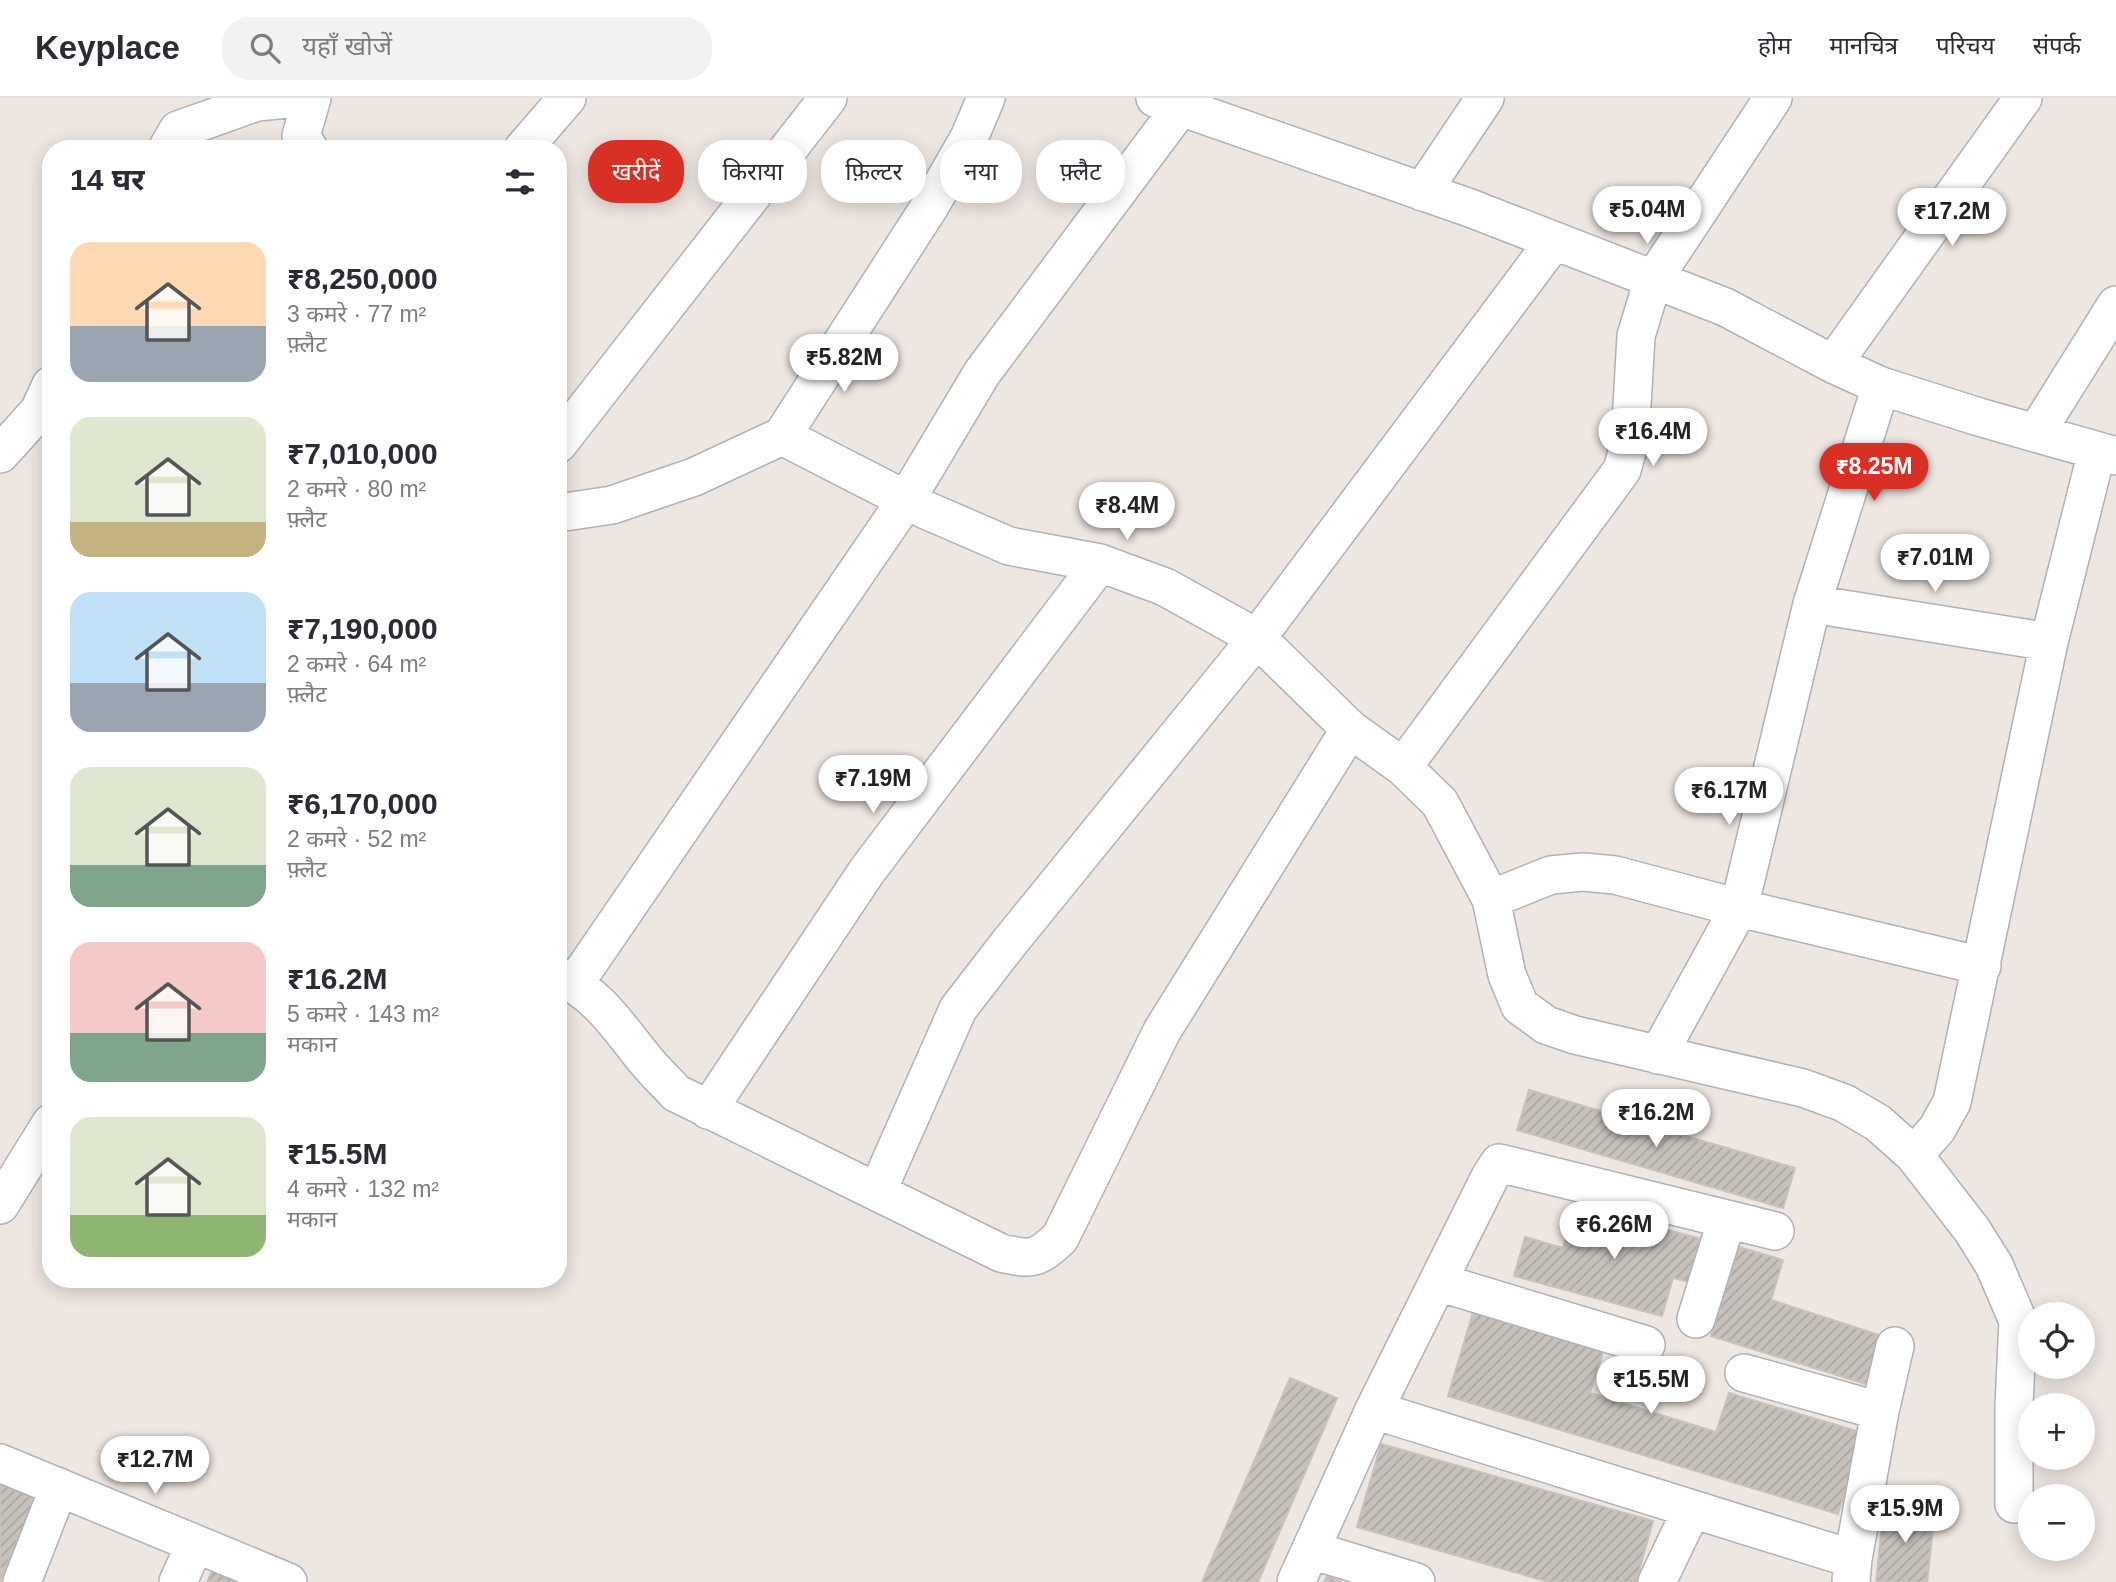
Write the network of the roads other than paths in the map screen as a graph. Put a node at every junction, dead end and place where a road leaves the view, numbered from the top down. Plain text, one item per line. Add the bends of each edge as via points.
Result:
1 (298, 98) edge
2 (312, 98) edge
3 (567, 98) edge
4 (828, 98) edge
5 (986, 98) edge
6 (1485, 98) edge
7 (2023, 98) edge
8 (1768, 100) edge
9 (1168, 103) edge
10 (172, 140) edge
11 (303, 140) edge
12 (531, 140) edge
13 (1422, 192) junction
14 (1553, 241) junction
15 (1653, 279) junction
16 (2116, 305) edge
17 (1833, 364) junction
18 (1881, 386) junction
19 (42, 403) edge
20 (567, 432) edge
21 (2036, 433) junction
22 (782, 436) junction
23 (2107, 453) edge
24 (0, 454) edge
25 (906, 500) junction
26 (567, 512) edge
27 (1100, 563) junction
28 (1812, 604) junction
29 (1257, 638) junction
30 (2049, 642) junction
31 (1350, 729) junction
32 (1403, 767) junction
33 (1491, 899) junction
34 (1739, 908) junction
35 (1982, 966) junction
36 (567, 978) edge
37 (567, 980) edge
38 (1658, 1055) junction
39 (708, 1110) junction
40 (42, 1137) edge
41 (1913, 1155) junction
42 (877, 1192) junction
43 (0, 1205) edge
44 (1727, 1219) junction
45 (1775, 1231) dead end
46 (1438, 1282) junction
47 (1696, 1319) dead end
48 (1646, 1345) dead end
49 (1895, 1346) dead end
50 (1744, 1373) dead end
51 (1374, 1410) junction
52 (1880, 1411) junction
53 (0, 1463) edge
54 (60, 1487) junction
55 (2014, 1504) dead end
56 (1692, 1509) junction
57 (195, 1544) junction
58 (1303, 1566) edge
59 (1852, 1571) edge
60 (22, 1582) edge
61 (178, 1582) edge
62 (288, 1582) edge
63 (1416, 1582) edge
64 (1657, 1582) edge

1 - 10 street via 257,102 178,130
2 - 11 street
3 - 12 street
4 - 20 street
5 - 22 street via 930,206
6 - 13 street
7 - 17 street
8 - 15 street
9 - 13 street
9 - 25 street via 982,373
13 - 14 street
14 - 15 street
14 - 29 street
15 - 17 street via 1726,307
15 - 32 street via 1636,336 1630,441 1622,470
16 - 21 street
17 - 18 street
18 - 21 street
18 - 28 street
19 - 24 street
21 - 23 street
22 - 25 street
22 - 26 street via 694,477 612,505
23 - 30 street
25 - 27 street via 1009,546
25 - 36 street
27 - 29 street via 1165,587
27 - 39 street via 867,871
28 - 30 street
28 - 34 street
29 - 31 street
29 - 42 street via 958,1009
30 - 35 street
31 - 32 street
31 - 42 street via 1162,1031 1060,1238 1043,1254 1026,1259 1001,1253
32 - 33 street via 1440,803
33 - 34 street via 1551,875 1583,872 1615,875
33 - 38 street via 1507,975 1520,1006 1546,1026
34 - 35 street
34 - 38 street
35 - 41 street via 1952,1102 1937,1129
37 - 39 street via 613,1017 676,1093
38 - 41 street via 1803,1088 1844,1103 1878,1123
39 - 42 street
40 - 43 street
41 - 55 street via 1972,1230 1994,1265 2018,1321
44 - 45 street
44 - 46 street via 1499,1163
44 - 47 street
46 - 48 street
46 - 51 street
49 - 52 street
50 - 52 street
51 - 56 street
51 - 58 street
52 - 59 street
53 - 54 street
54 - 57 street
54 - 60 street
56 - 59 street
56 - 64 street
57 - 61 street
57 - 62 street
58 - 63 street

